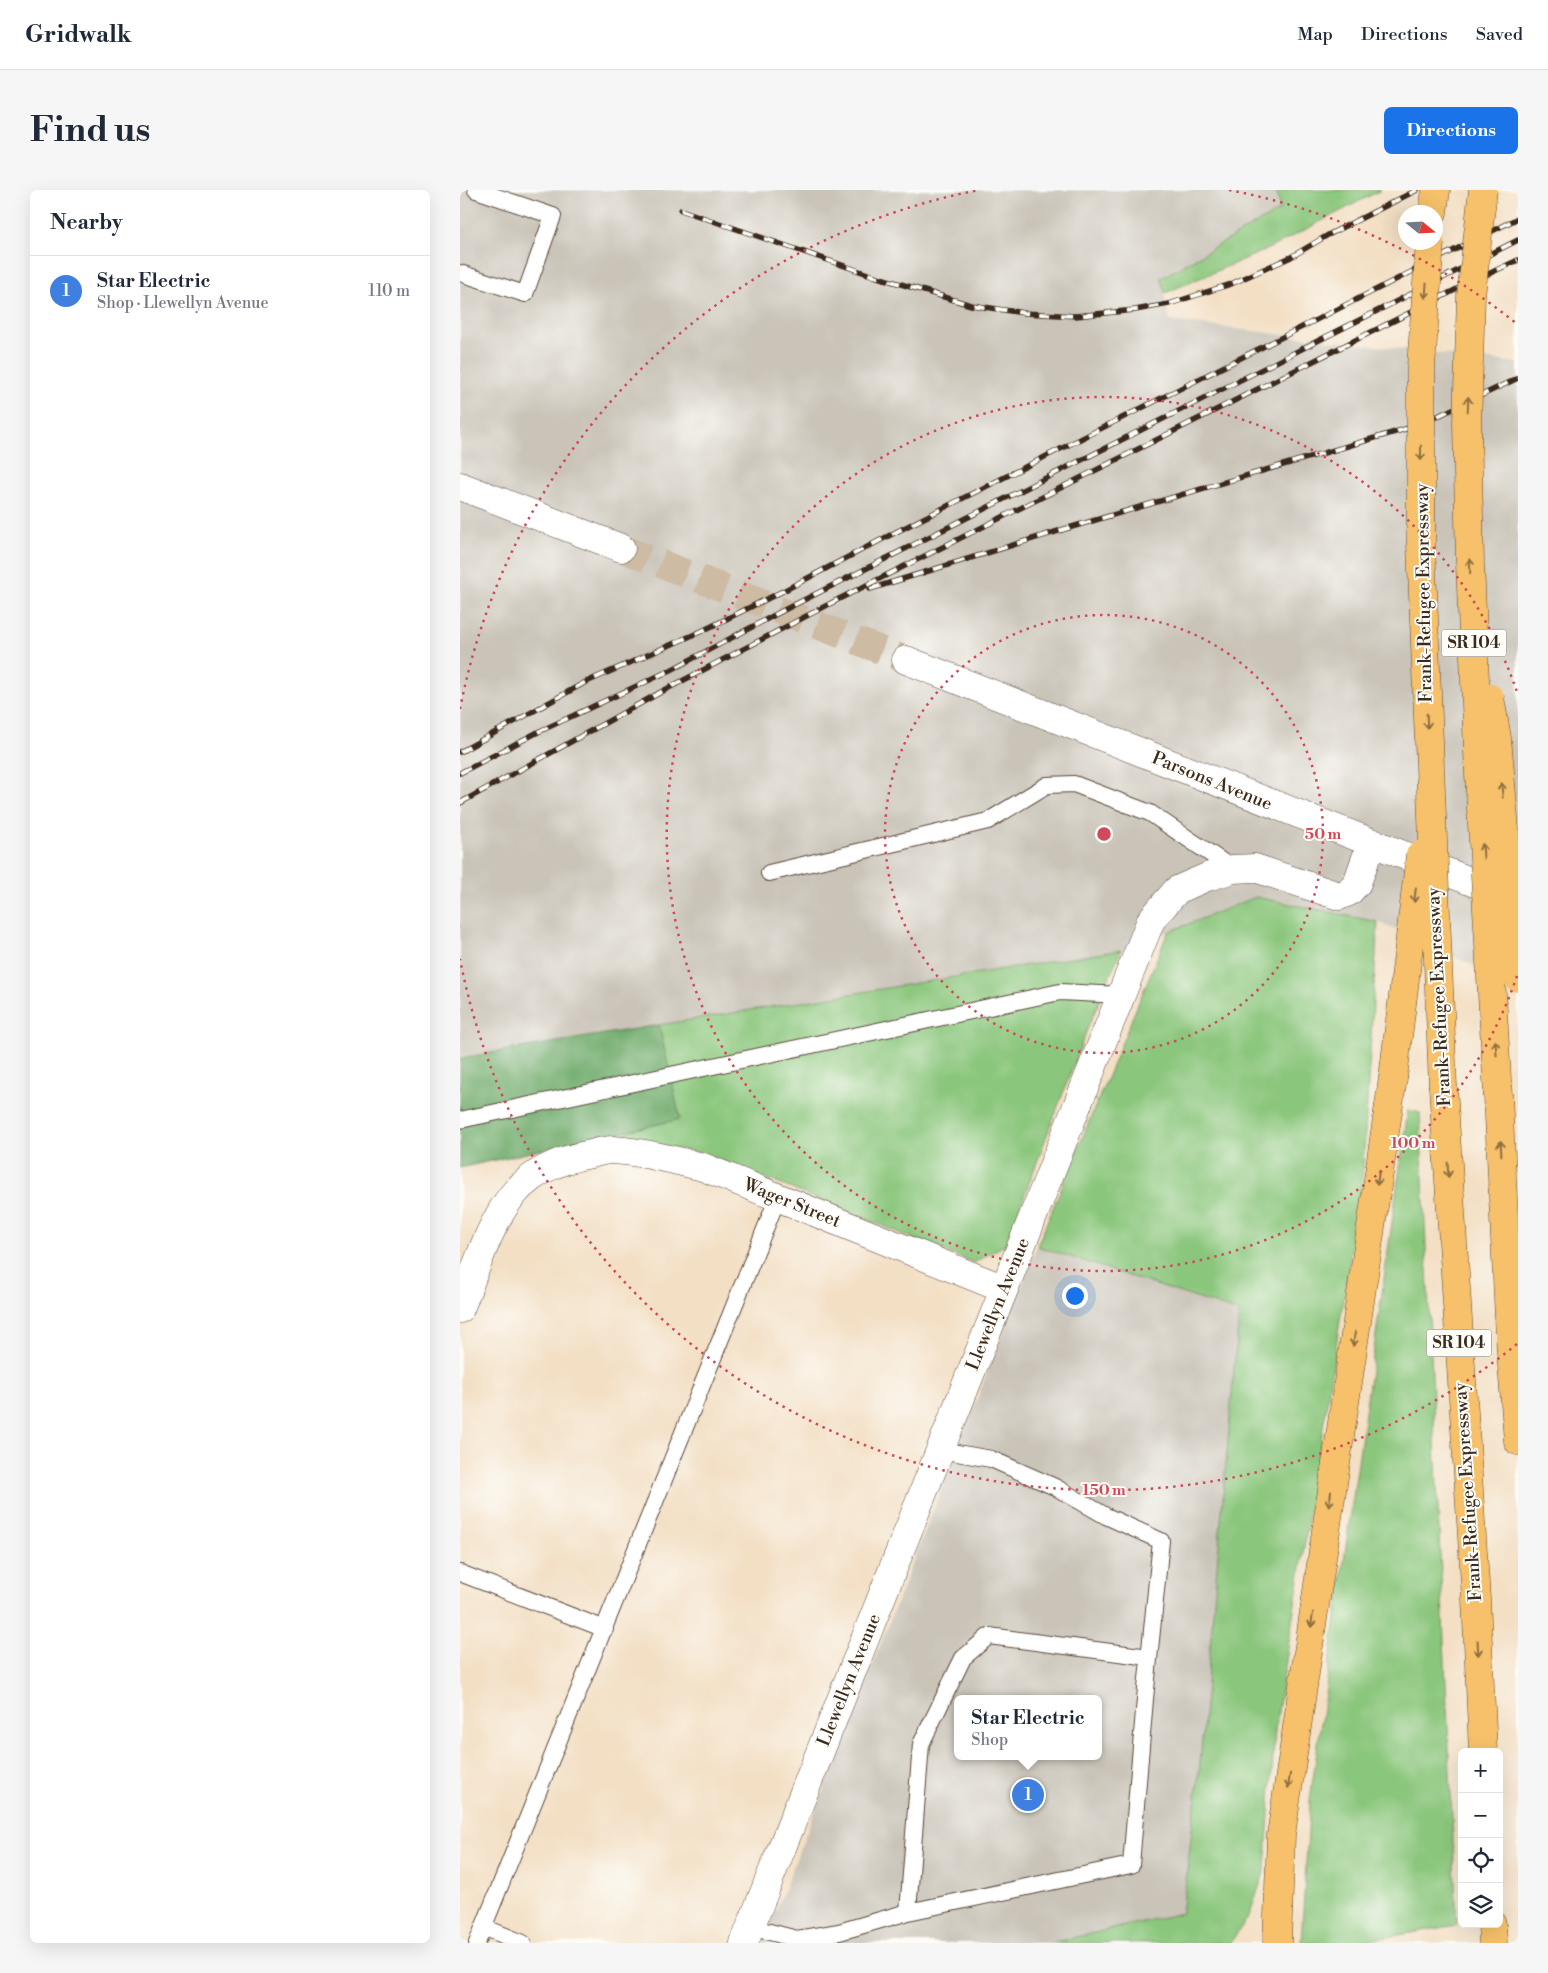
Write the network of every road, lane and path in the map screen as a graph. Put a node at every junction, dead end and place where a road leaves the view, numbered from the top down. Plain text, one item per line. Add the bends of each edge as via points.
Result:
1 (476, 190) edge
2 (1436, 190) edge
3 (1482, 190) edge
4 (1434, 205) edge
5 (1429, 250) edge
6 (460, 273) edge
7 (460, 486) edge
8 (621, 548) tunnel mouth
9 (1472, 599) junction
10 (906, 660) tunnel mouth
11 (1430, 777) junction
12 (1371, 844) junction
13 (1233, 869) junction
14 (769, 872) dead end
15 (1518, 900) edge
16 (1518, 978) edge
17 (1121, 995) junction
18 (460, 1120) edge
19 (778, 1197) junction
20 (1004, 1289) junction
21 (460, 1308) edge
22 (1518, 1442) edge
23 (940, 1450) junction
24 (460, 1573) edge
25 (605, 1629) junction
26 (1148, 1657) junction
27 (1483, 1748) edge
28 (908, 1912) junction
29 (483, 1927) junction
30 (1492, 1928) edge
31 (747, 1935) edge
32 (477, 1943) edge
33 (524, 1943) edge
34 (1277, 1943) edge
35 (1493, 1943) edge

1 - 6 lane via 553,216 526,294
2 - 4 highway
9 -> 3 highway, SR 104, bridge via 1467,424 1471,296
5 -> 11 highway, Frank-Refugee Expressway / SR 104, bridge via 1421,367 1420,535
7 - 8 street
16 -> 9 highway, bridge via 1497,738
22 -> 9 highway, SR 104, bridge via 1479,774
10 - 12 street, Parsons Avenue
11 -> 27 highway, Frank-Refugee Expressway / SR 104, bridge via 1443,1087
11 -> 34 highway, bridge via 1393,1078 1281,1835
12 - 13 street, Llewellyn Avenue via 1356,883 1350,892 1339,896 1255,868
12 - 15 street, Parsons Avenue
13 - 14 lane via 1150,813 1074,784 1047,785 988,821
13 - 17 street, Llewellyn Avenue via 1177,890 1151,920
17 - 18 lane via 1060,992
17 - 20 street, Llewellyn Avenue
19 - 20 street, Wager Street
19 - 21 street, Wager Street via 703,1167 659,1156 611,1150 572,1157 546,1167 522,1183 506,1204 491,1231
19 - 25 lane
20 - 23 street, Llewellyn Avenue
23 - 26 lane via 991,1459 1055,1487 1106,1516 1161,1541
23 - 31 street, Llewellyn Avenue
24 - 25 lane
25 - 29 lane
26 - 28 lane via 1131,1865
26 - 28 lane via 989,1636 963,1658 921,1744
28 - 31 lane via 839,1932 797,1939
29 - 32 lane
29 - 33 lane
30 - 35 highway

